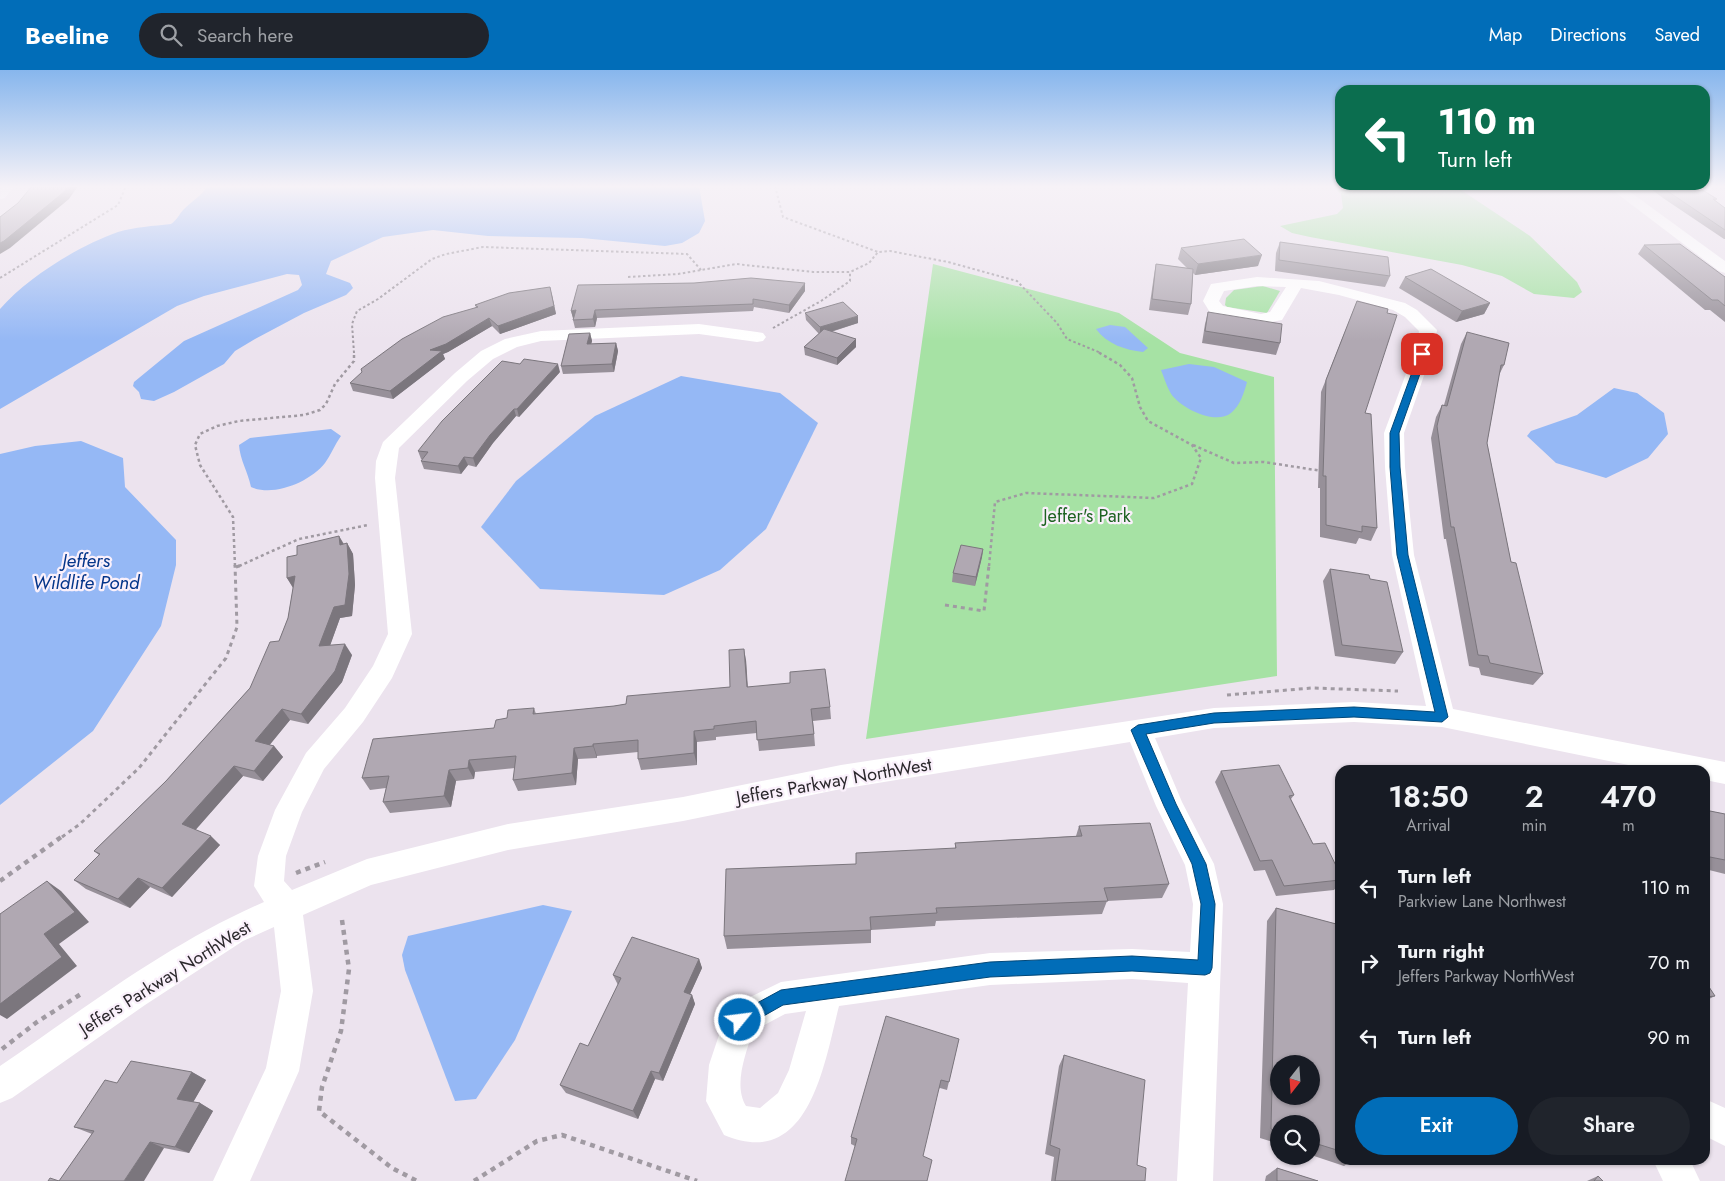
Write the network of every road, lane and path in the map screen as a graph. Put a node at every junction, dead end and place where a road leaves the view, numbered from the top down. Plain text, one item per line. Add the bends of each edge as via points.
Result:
1 (66, 238) edge
2 (840, 238) edge
3 (1684, 238) edge
4 (878, 252) junction
5 (1725, 268) edge
6 (701, 270) junction
7 (850, 272) junction
8 (628, 277) dead end
9 (0, 278) edge
10 (1296, 284) dead end
11 (757, 336) joint
12 (1192, 445) junction
13 (1329, 473) edge
14 (389, 521) junction
15 (236, 567) junction
16 (945, 605) dead end
17 (1442, 717) junction
18 (1138, 730) junction
19 (1680, 765) edge
20 (1710, 771) edge
21 (1725, 774) edge
22 (0, 881) edge
23 (286, 906) junction
24 (342, 920) dead end
25 (1205, 968) junction
26 (827, 991) dead end
27 (0, 1086) edge
28 (1710, 1119) edge
29 (1725, 1128) edge
30 (1674, 1165) edge
31 (231, 1181) edge
32 (417, 1181) edge
33 (474, 1181) edge
34 (697, 1181) edge
35 (1195, 1181) edge
36 (1682, 1181) edge

1 - 9 path
2 - 4 path
3 - 5 street
4 - 7 path via 869,263
4 - 12 path via 890,251 948,262 1017,281 1057,323 1067,339 1102,353 1132,378 1140,407 1148,421
6 - 7 path via 736,264 814,272
6 - 8 path
6 - 15 path via 686,254 483,247 432,259 378,299 357,310 352,324 354,361 320,410 304,415 239,421 200,434 195,445 200,465 233,516
7 - 11 path via 850,281 821,302
10 - 17 street via 1365,296 1406,309 1428,330 1394,433 1395,467 1403,555
11 - 14 street via 699,329 541,336 511,343 486,355 390,446 385,478
12 - 13 path via 1234,463 1264,462
12 - 16 path via 1201,458 1192,484 1154,498 1026,493 995,502 984,611
14 - 15 path via 298,539
14 - 23 street via 400,634 383,671 354,715 315,761 289,810 272,856 269,886
15 - 22 path via 237,627 226,658 139,768 80,824
17 - 18 street, Jeffers Parkway NorthWest via 1354,712 1214,718
17 - 19 street, Jeffers Parkway NorthWest
18 - 23 street, Jeffers Parkway NorthWest via 508,837 367,872
18 - 25 street via 1199,864 1208,904
20 - 21 street, Jeffers Parkway NorthWest
23 - 27 street, Jeffers Parkway NorthWest via 232,931
23 - 31 street via 297,991 282,1071
24 - 32 path via 349,969 341,1031 322,1087 319,1111 392,1168
25 - 26 street via 1132,964 990,969
25 - 35 street
28 - 29 street
30 - 36 street
33 - 34 path via 538,1141 562,1135

